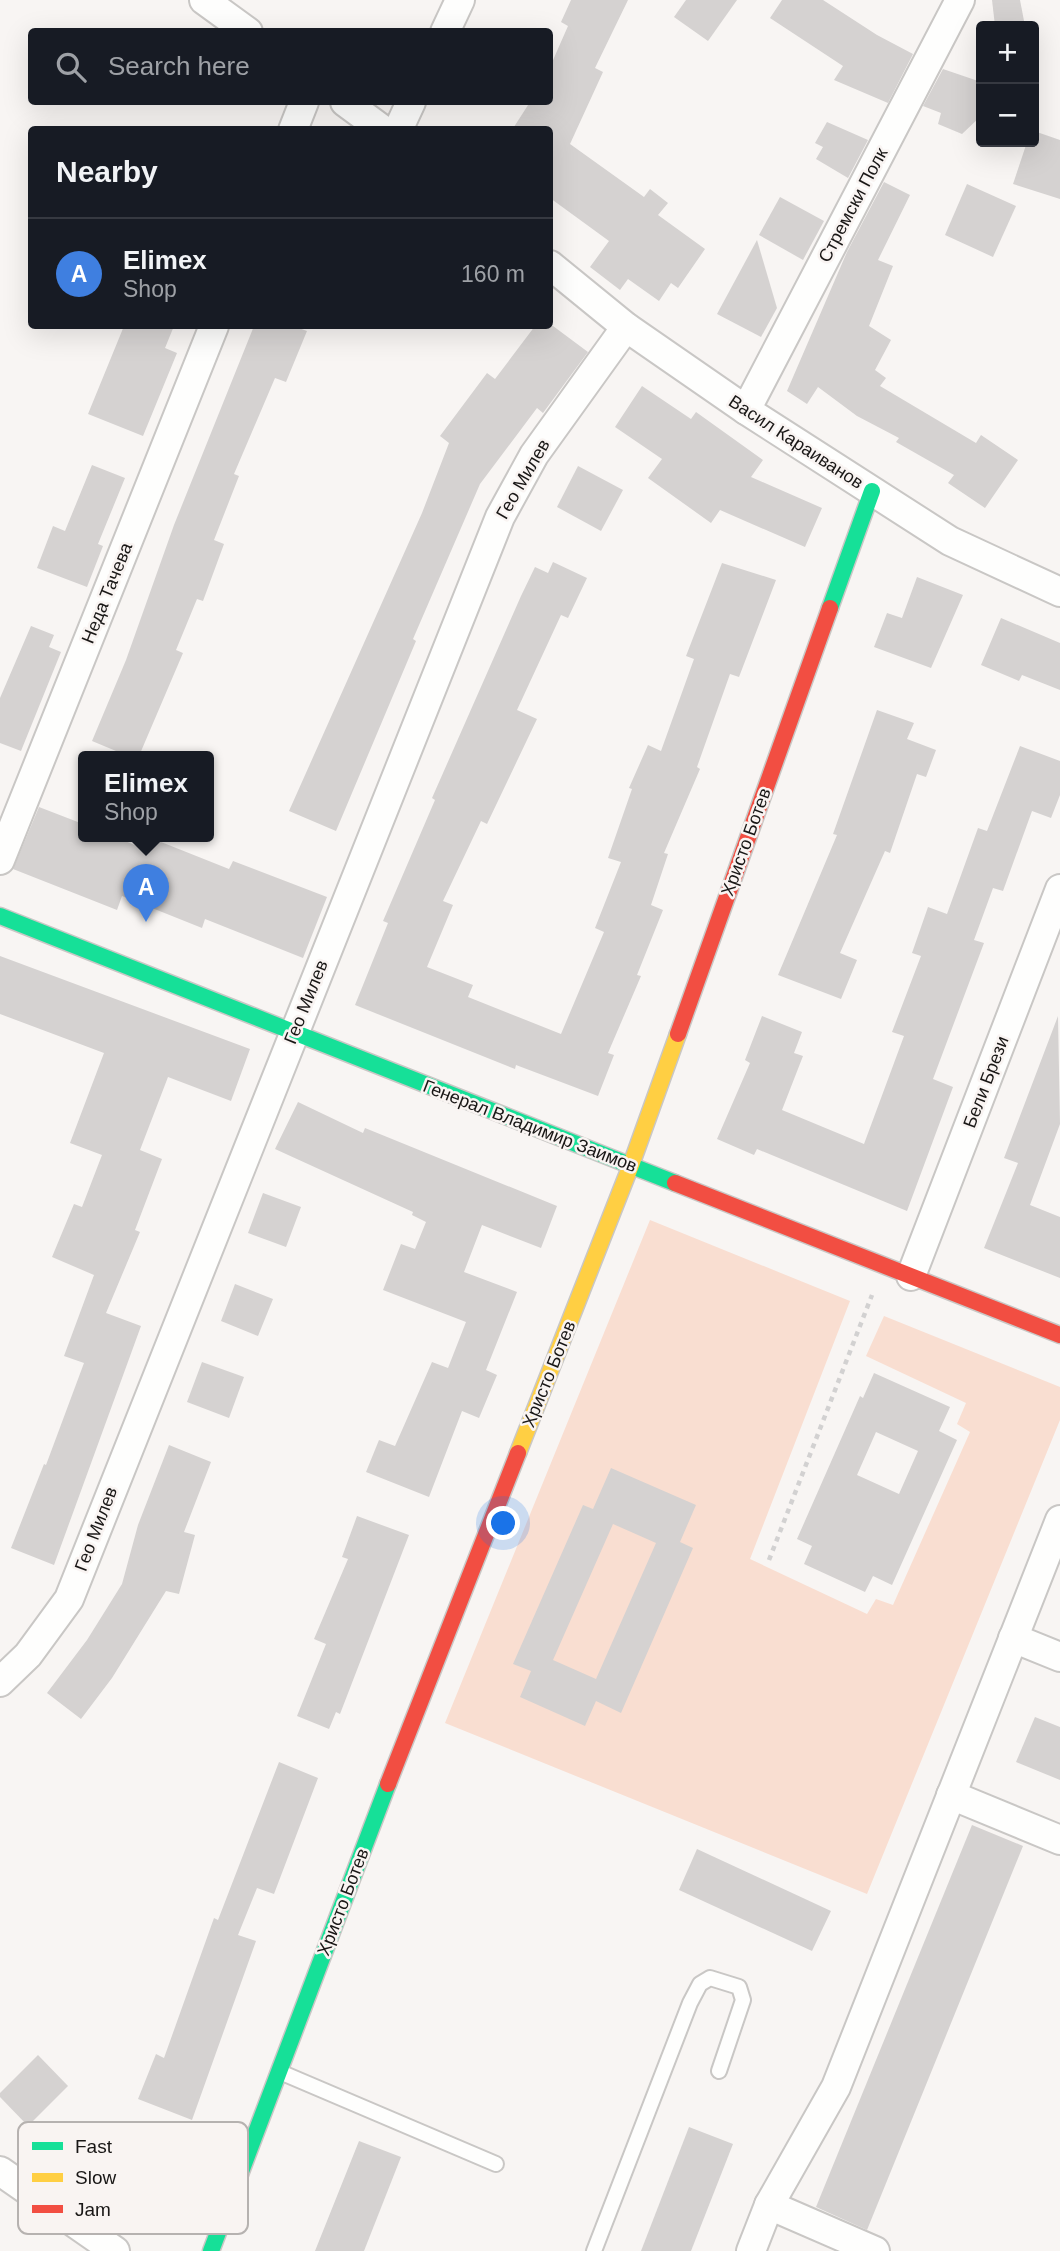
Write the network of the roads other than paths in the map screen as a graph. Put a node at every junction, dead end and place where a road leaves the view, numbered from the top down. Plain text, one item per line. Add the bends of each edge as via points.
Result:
1 (204, 0) edge
2 (460, 0) edge
3 (960, 0) edge
4 (242, 28) edge
5 (447, 28) edge
6 (303, 105) edge
7 (349, 105) edge
8 (410, 105) edge
9 (295, 126) edge
10 (378, 126) edge
11 (400, 126) edge
12 (553, 267) edge
13 (626, 327) junction
14 (213, 329) edge
15 (746, 411) junction
16 (872, 491) junction
17 (1060, 592) edge
18 (0, 860) edge
19 (1060, 889) edge
20 (0, 916) edge
21 (293, 1032) junction
22 (631, 1165) junction
23 (911, 1276) junction
24 (1060, 1335) edge
25 (1060, 1520) edge
26 (1013, 1638) junction
27 (1060, 1657) edge
28 (0, 1682) edge
29 (951, 1795) junction
30 (1060, 1840) edge
31 (279, 2071) junction
32 (719, 2071) dead end
33 (248, 2153) edge
34 (496, 2164) dead end
35 (0, 2171) edge
36 (18, 2184) edge
37 (769, 2205) junction
38 (91, 2234) edge
39 (217, 2234) edge
40 (115, 2251) edge
41 (211, 2251) edge
42 (594, 2251) edge
43 (751, 2251) edge
44 (875, 2251) edge

1 - 4 street
2 - 5 street
3 - 15 street, Стремски Полк
6 - 9 street
7 - 10 street
8 - 11 street
12 - 13 street, Васил Караиванов
13 - 15 street, Васил Караиванов
13 - 21 street, Гео Милев via 534,455 500,517
14 - 18 street, Неда Тачева
15 - 16 street, Васил Караиванов
16 - 17 street, Васил Караиванов via 950,541
16 - 22 street, Христо Ботев
19 - 23 street, Бели Брези
20 - 21 street, Генерал Владимир Заимов
21 - 22 street, Генерал Владимир Заимов
21 - 28 street, Гео Милев via 69,1599 28,1655
22 - 23 street, Генерал Владимир Заимов
22 - 31 street, Христо Ботев
23 - 24 street, Генерал Владимир Заимов
25 - 26 street
26 - 27 street
26 - 29 street
29 - 30 street
29 - 37 street via 836,2087
31 - 33 street, Христо Ботев
31 - 34 lane
32 - 42 lane via 743,2000 739,1987 710,1978 700,1984 691,2003
35 - 36 street
37 - 43 street
37 - 44 street
38 - 40 street
39 - 41 street, Христо Ботев

